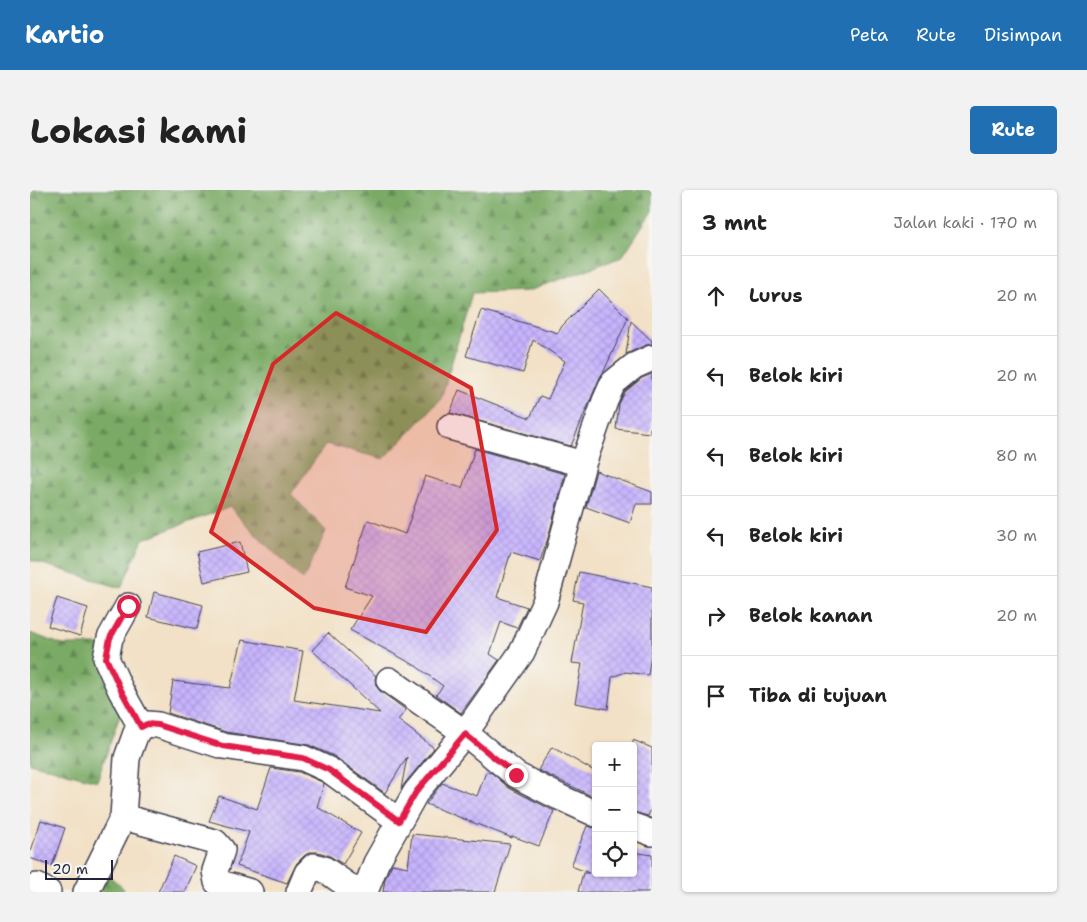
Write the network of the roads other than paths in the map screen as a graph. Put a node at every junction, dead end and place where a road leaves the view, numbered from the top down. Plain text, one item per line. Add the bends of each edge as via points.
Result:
1 (652, 358) edge
2 (450, 427) dead end
3 (583, 464) junction
4 (128, 606) dead end
5 (389, 680) dead end
6 (141, 727) junction
7 (465, 734) junction
8 (592, 812) edge
9 (123, 816) junction
10 (399, 821) junction
11 (637, 827) edge
12 (652, 833) edge
13 (86, 892) edge
14 (250, 892) edge
15 (299, 892) edge
16 (356, 892) edge
17 (365, 892) edge

1 - 3 street via 634,366 613,383
2 - 3 street
3 - 7 street via 545,602 522,652
4 - 6 street via 110,638 106,658
5 - 7 street
6 - 9 street via 127,758
6 - 10 street via 158,725 223,746 303,758 329,770
7 - 8 street via 516,775
7 - 10 street via 416,792
9 - 13 street
9 - 14 street via 215,842 222,850 215,871 217,882
10 - 17 street via 376,863
11 - 12 street
15 - 16 street via 307,873 314,866 324,869

